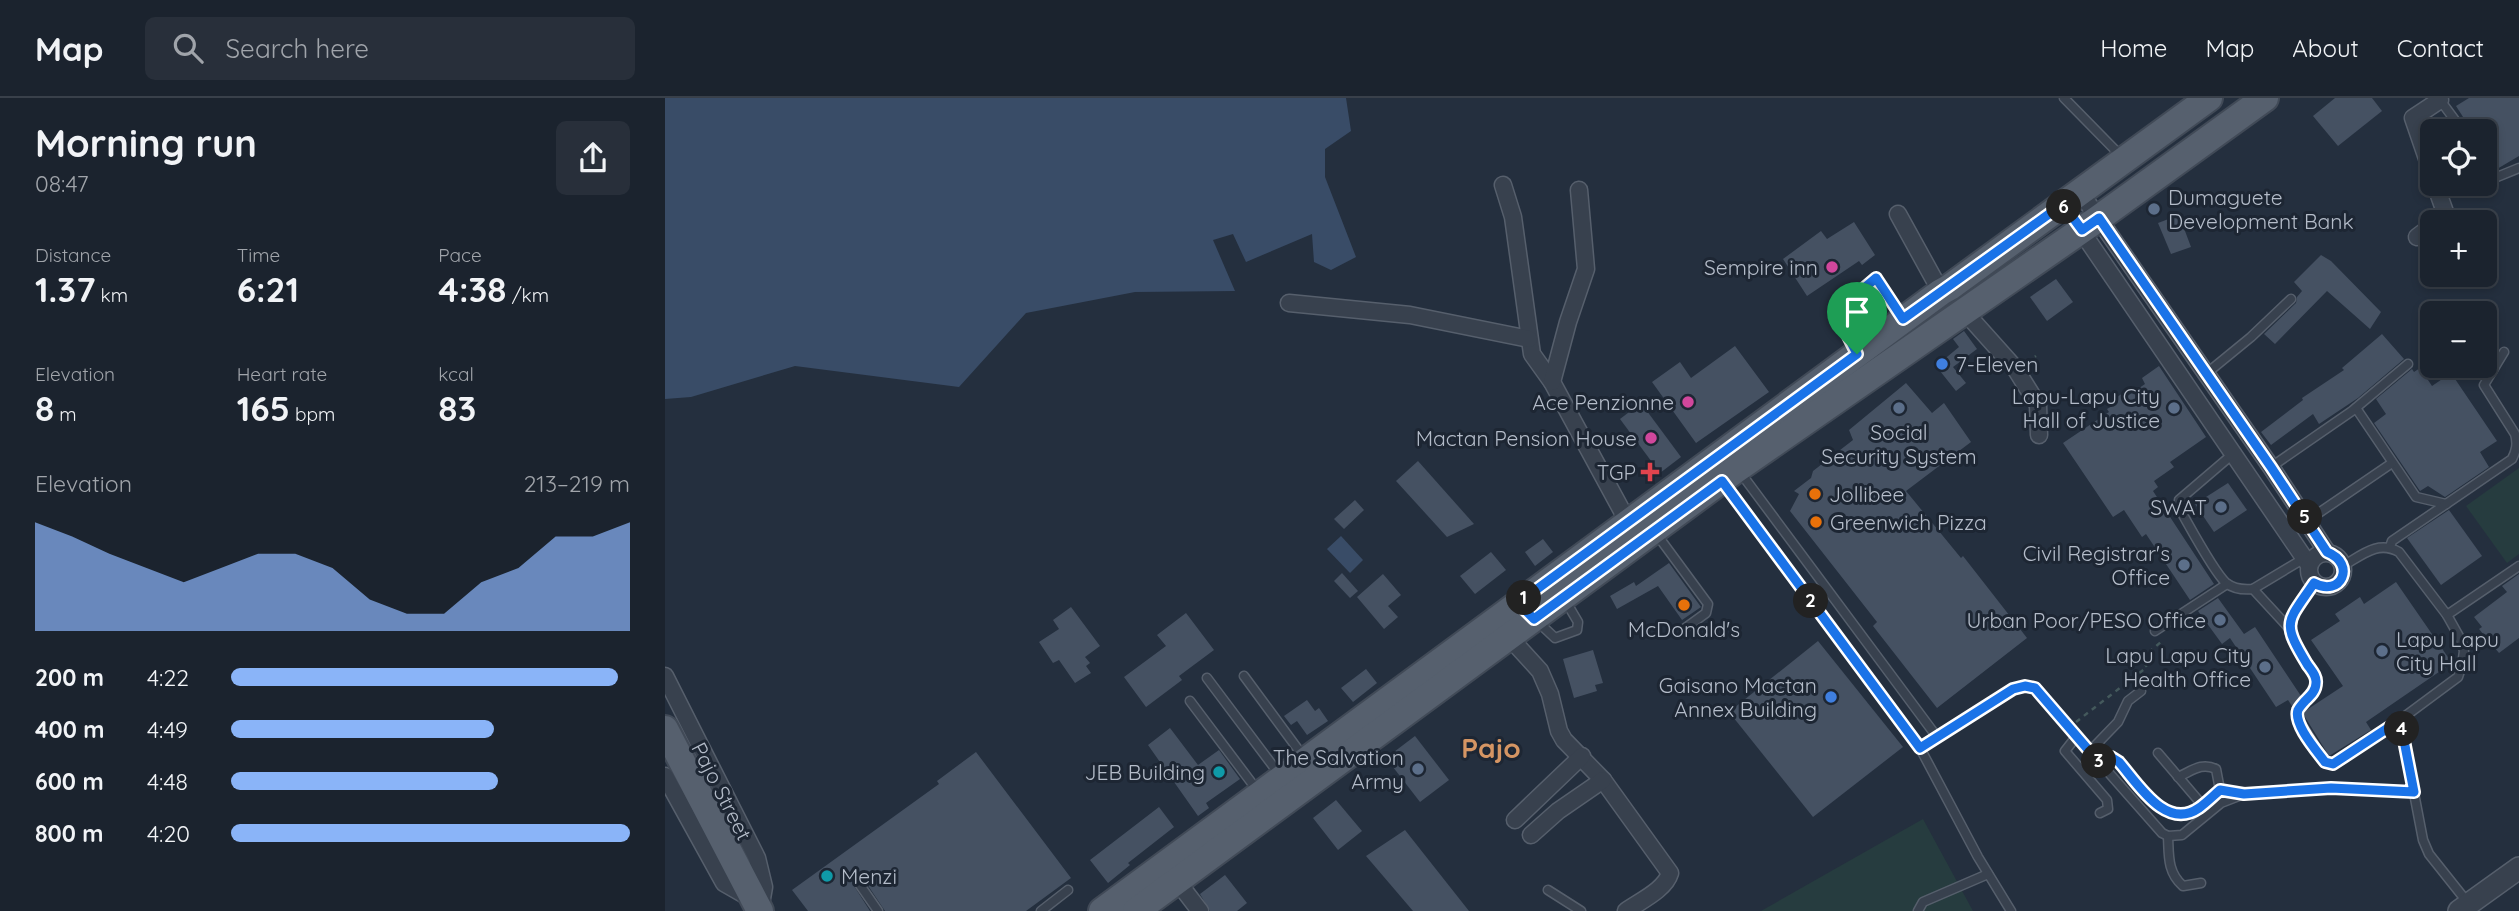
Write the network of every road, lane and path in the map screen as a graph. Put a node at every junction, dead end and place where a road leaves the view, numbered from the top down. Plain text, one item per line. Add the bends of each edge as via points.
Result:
1 (2064, 98) edge
2 (2209, 98) edge
3 (2265, 98) edge
4 (2439, 99) edge
5 (2454, 119) edge
6 (2420, 138) edge
7 (2124, 159) junction
8 (2519, 168) edge
9 (2497, 177) edge
10 (1503, 185) dead end
11 (1579, 190) dead end
12 (2071, 198) junction
13 (1898, 214) dead end
14 (2090, 224) junction
15 (2420, 235) edge
16 (2417, 237) dead end
17 (1941, 292) junction
18 (2291, 299) dead end
19 (1289, 303) dead end
20 (1964, 311) junction
21 (1903, 319) junction
22 (1529, 339) junction
23 (2504, 352) dead end
24 (1857, 354) junction
25 (2408, 364) dead end
26 (2207, 373) junction
27 (1552, 382) junction
28 (2356, 408) junction
29 (2237, 419) junction
30 (2220, 433) junction
31 (2039, 435) dead end
32 (2234, 453) junction
33 (2392, 463) junction
34 (2271, 467) junction
35 (1730, 475) junction
36 (2446, 503) junction
37 (2307, 521) junction
38 (1628, 522) junction
39 (1654, 530) junction
40 (1789, 539) junction
41 (2389, 547) junction
42 (1774, 551) junction
43 (2327, 552) junction
44 (2306, 562) junction
45 (2343, 566) junction
46 (2519, 566) edge
47 (2314, 583) junction
48 (2227, 584) junction
49 (2253, 589) junction
50 (1526, 611) junction
51 (2447, 615) junction
52 (2289, 628) junction
53 (1683, 629) dead end
54 (2155, 631) joint
55 (1510, 638) junction
56 (665, 676) edge
57 (1244, 676) dead end
58 (1207, 678) dead end
59 (2141, 691) dead end
60 (1190, 701) dead end
61 (2400, 720) junction
62 (2069, 727) junction
63 (665, 729) edge
64 (1937, 737) junction
65 (2076, 737) junction
66 (1336, 738) junction
67 (1920, 748) junction
68 (1300, 752) junction
69 (2089, 752) junction
70 (2158, 753) dead end
71 (1582, 757) junction
72 (2098, 761) junction
73 (1276, 770) junction
74 (665, 776) edge
75 (2178, 777) junction
76 (1604, 780) junction
77 (1254, 786) junction
78 (2220, 790) junction
79 (2414, 792) junction
80 (2244, 794) junction
81 (2202, 805) junction
82 (2100, 813) dead end
83 (2209, 814) junction
84 (1515, 820) dead end
85 (1531, 835) dead end
86 (2168, 836) junction
87 (2519, 868) edge
88 (1988, 874) junction
89 (1177, 881) junction
90 (2201, 883) dead end
91 (859, 885) dead end
92 (1068, 890) dead end
93 (1548, 890) dead end
94 (759, 902) edge
95 (2473, 906) edge
96 (878, 911) edge
97 (1041, 911) edge
98 (1084, 911) edge
99 (1102, 911) edge
100 (1136, 911) edge
101 (1201, 911) edge
102 (1581, 911) edge
103 (1626, 911) edge
104 (1918, 911) edge
105 (2011, 911) edge

1 - 7 lane
2 - 7 main road
3 - 14 main road
4 - 5 lane
4 - 6 street via 2413,118
7 - 12 main road
8 - 9 lane
10 - 22 street via 1513,217
11 - 27 street via 1586,269
12 - 14 street
12 - 17 main road
13 - 17 street
14 - 20 main road
14 - 26 street
14 - 30 street
15 - 16 street
17 - 21 main road
18 - 26 lane
19 - 22 street via 1410,315
20 - 31 street via 2015,368 2038,405
20 - 35 main road
21 - 24 main road
21 - 24 lane via 1876,278 1836,312
22 - 27 street via 1532,354
23 - 36 lane via 2484,385 2515,434 2516,452 2506,465
24 - 38 main road
25 - 28 lane
26 - 29 street
27 - 38 street
28 - 33 lane
28 - 34 lane
29 - 30 street
29 - 34 street
30 - 32 street
32 - 44 street
32 - 48 lane via 2179,500 2179,508
33 - 36 lane via 2416,497
33 - 37 lane
34 - 37 street
35 - 39 main road
35 - 40 lane
35 - 42 lane
36 - 41 lane
37 - 43 street
38 - 50 main road
39 - 50 main road via 1563,598
39 - 53 lane via 1709,604 1706,613
40 - 42 lane
40 - 64 lane
41 - 45 lane via 2376,548
41 - 51 lane via 2399,552
42 - 67 lane
43 - 44 street
43 - 45 street via 2337,556
44 - 47 street
44 - 49 lane
45 - 47 street via 2339,582 2331,587
46 - 51 lane
47 - 52 lane
48 - 49 lane
48 - 54 lane
49 - 52 lane
50 - 55 main road
50 - 66 main road
51 - 61 lane via 2464,651 2458,677
52 - 61 lane via 2316,684 2298,709 2298,719 2325,762 2333,764
54 - 62 path via 2162,641 2141,659 2147,667
55 - 71 street via 1540,671 1559,731
55 - 89 main road
56 - 94 street, Pajo Street via 757,858
57 - 68 lane
58 - 73 lane
59 - 69 lane
60 - 77 lane
61 - 79 lane
62 - 64 lane via 2035,688 2025,686
62 - 65 lane
63 - 94 main road
64 - 67 lane
65 - 69 lane
65 - 82 lane via 2066,751 2107,800 2108,809
66 - 68 main road via 1322,736
66 - 99 main road
67 - 88 lane
68 - 73 main road
69 - 72 lane
70 - 75 lane
71 - 76 street
71 - 84 street
72 - 81 lane via 2111,757 2119,762 2164,812 2177,815
72 - 86 lane
73 - 77 main road
74 - 94 street via 723,883
75 - 78 lane via 2208,765 2216,769
75 - 81 lane
76 - 85 street via 1557,811
76 - 103 street via 1670,873 1668,880
77 - 98 main road
78 - 80 lane
78 - 81 lane
79 - 80 lane via 2331,788
79 - 95 lane via 2429,854
80 - 83 lane via 2221,803
81 - 83 lane
83 - 86 lane via 2182,835
86 - 90 lane via 2175,879 2183,886
87 - 95 street
88 - 104 lane via 1930,898
88 - 105 lane
89 - 100 main road
89 - 101 street
91 - 96 lane
92 - 97 lane
93 - 102 lane

